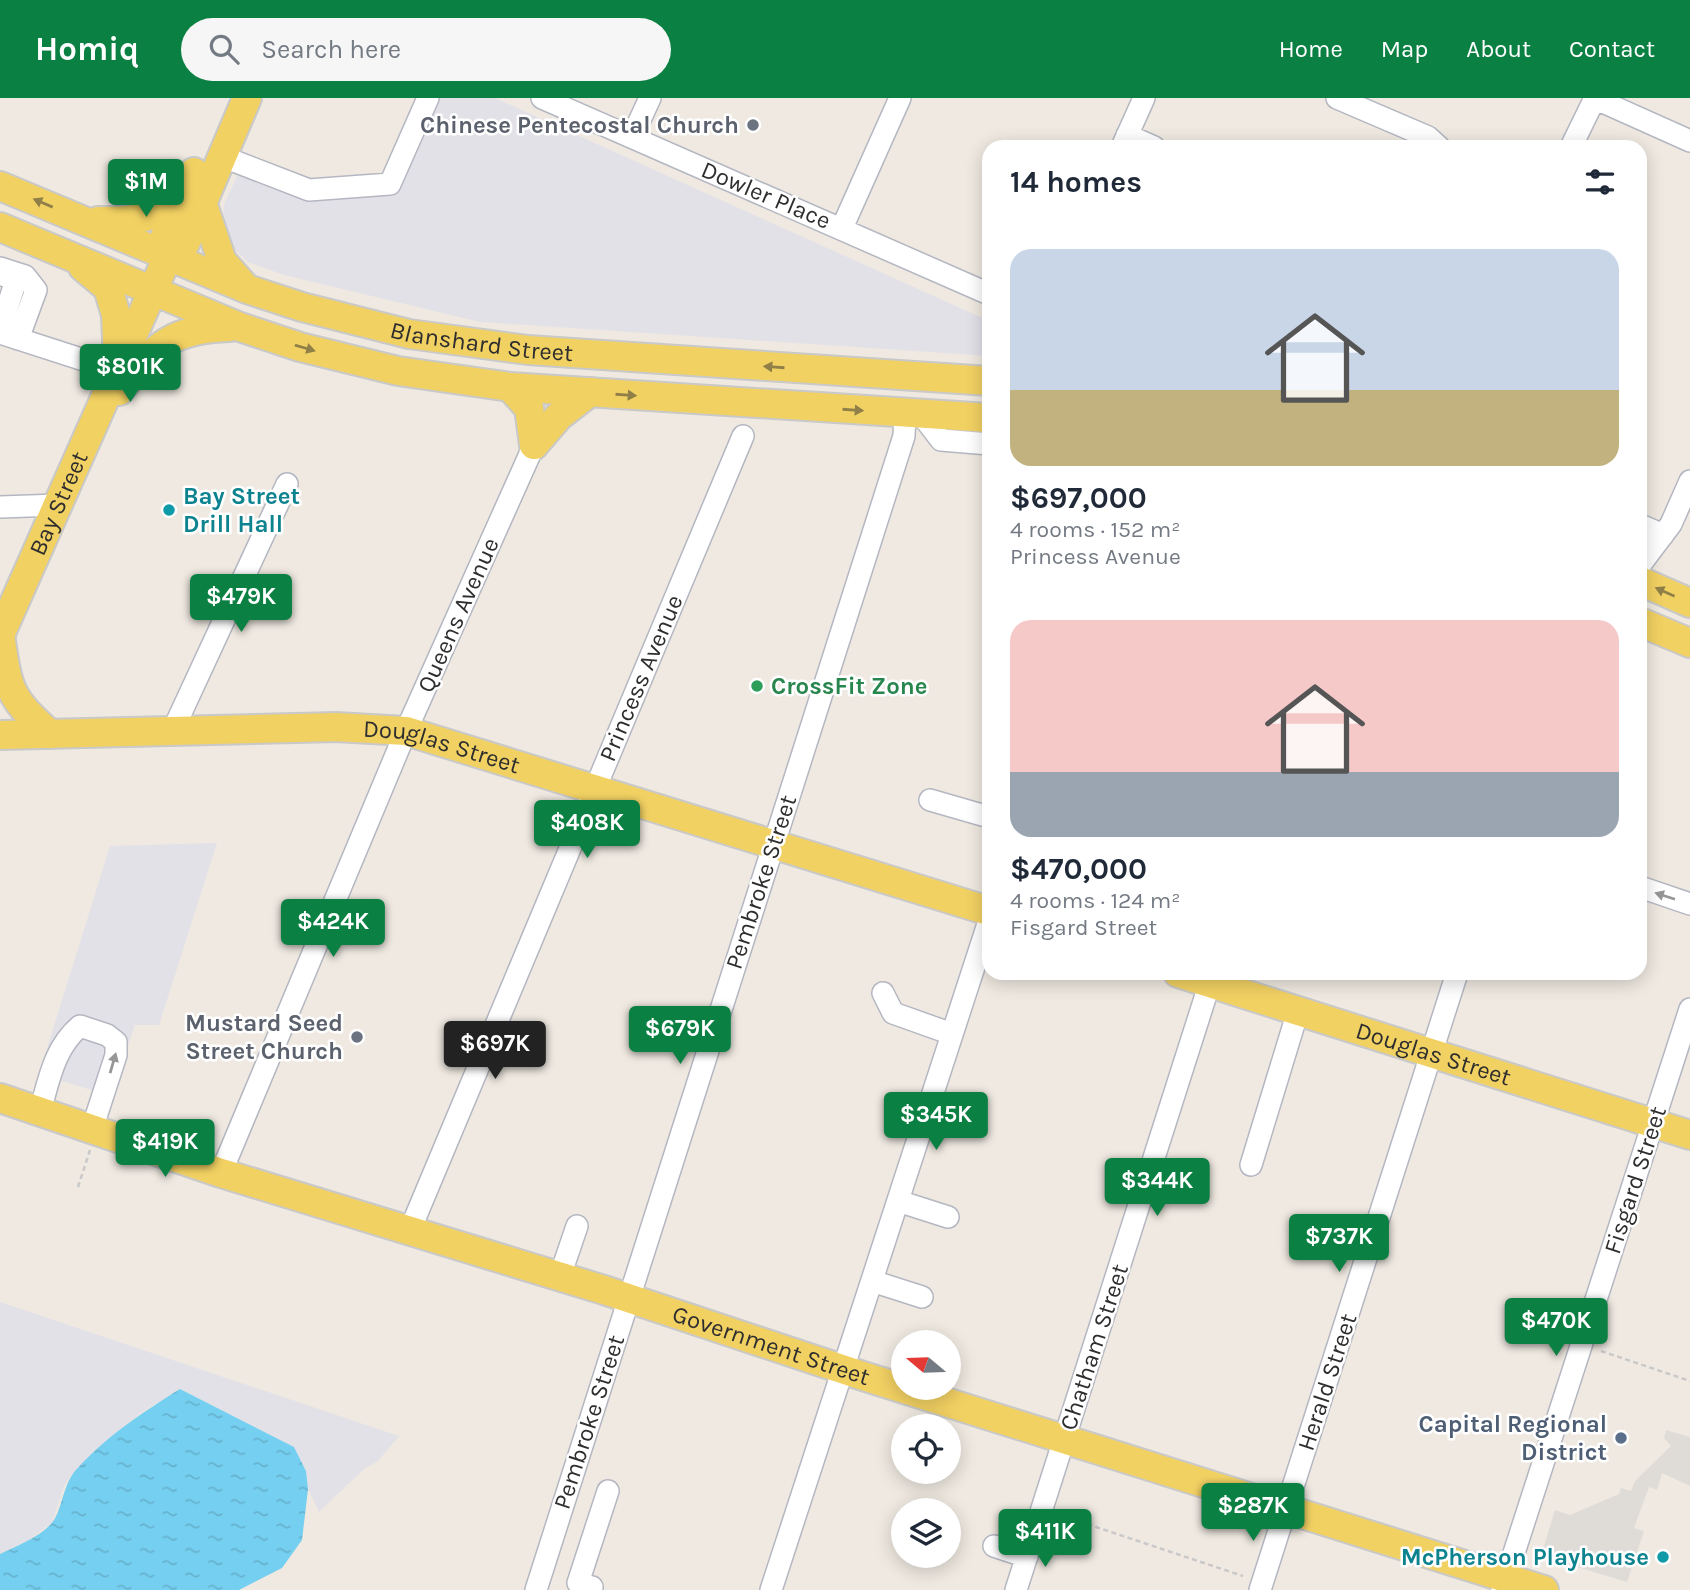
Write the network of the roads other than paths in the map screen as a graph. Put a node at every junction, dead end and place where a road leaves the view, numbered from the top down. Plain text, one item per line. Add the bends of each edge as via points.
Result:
1 (227, 98) edge
2 (247, 98) edge
3 (428, 98) edge
4 (542, 98) edge
5 (650, 98) edge
6 (900, 98) edge
7 (1144, 98) edge
8 (1337, 98) edge
9 (1595, 98) edge
10 (1632, 106) edge
11 (632, 137) junction
12 (1125, 140) edge
13 (1430, 140) edge
14 (1574, 140) edge
15 (1690, 141) edge
16 (221, 156) junction
17 (0, 186) edge
18 (194, 196) junction
19 (85, 221) junction
20 (0, 227) edge
21 (842, 228) junction
22 (71, 256) junction
23 (168, 257) junction
24 (0, 268) edge
25 (0, 274) edge
26 (247, 289) junction
27 (153, 292) junction
28 (982, 292) edge
29 (240, 327) junction
30 (6, 334) edge
31 (118, 371) junction
32 (874, 373) junction
33 (982, 380) edge
34 (510, 387) junction
35 (590, 392) junction
36 (913, 414) junction
37 (97, 417) junction
38 (982, 418) edge
39 (743, 436) dead end
40 (982, 443) edge
41 (534, 445) junction
42 (1690, 481) edge
43 (287, 484) dead end
44 (58, 505) junction
45 (0, 507) edge
46 (1647, 528) edge
47 (1663, 535) junction
48 (1647, 556) edge
49 (1647, 584) edge
50 (1690, 603) edge
51 (1647, 625) edge
52 (0, 635) edge
53 (1690, 643) edge
54 (173, 730) junction
55 (406, 731) junction
56 (50, 734) junction
57 (0, 736) edge
58 (594, 788) junction
59 (930, 800) dead end
60 (982, 815) edge
61 (772, 846) junction
62 (1647, 889) edge
63 (1690, 904) edge
64 (982, 909) edge
65 (982, 942) edge
66 (1210, 980) edge
67 (1216, 980) edge
68 (1455, 980) edge
69 (883, 993) dead end
70 (1690, 1009) edge
71 (1298, 1011) junction
72 (952, 1034) junction
73 (1431, 1053) junction
74 (0, 1098) edge
75 (40, 1111) junction
76 (1654, 1123) junction
77 (92, 1129) junction
78 (1690, 1135) edge
79 (1251, 1165) dead end
80 (221, 1173) junction
81 (898, 1201) junction
82 (948, 1217) dead end
83 (577, 1226) dead end
84 (410, 1230) junction
85 (561, 1276) junction
86 (872, 1281) junction
87 (922, 1297) dead end
88 (628, 1298) junction
89 (843, 1369) junction
90 (1064, 1439) junction
91 (608, 1491) dead end
92 (1286, 1508) junction
93 (554, 1531) junction
94 (591, 1543) junction
95 (994, 1546) dead end
96 (1027, 1557) junction
97 (1503, 1584) edge
98 (536, 1590) edge
99 (591, 1590) edge
100 (771, 1590) edge
101 (1016, 1590) edge
102 (1260, 1590) edge
103 (1544, 1590) edge

1 - 18 main road, Bay Street
2 - 16 main road, Bay Street
3 - 16 street via 390,184 309,190
4 - 11 street, Dowler Place
5 - 11 street
6 - 21 street
7 - 12 street
8 - 13 street
9 - 10 street
9 - 14 street
10 - 15 street
11 - 21 street, Dowler Place
16 - 18 main road, Bay Street
19 -> 17 main road, Blanshard Street
18 - 19 main road via 139,221
18 - 23 main road, Bay Street via 165,236
18 - 26 main road via 222,261
19 - 23 main road, Blanshard Street
20 - 22 main road, Blanshard Street
21 - 28 street, Dowler Place
22 - 27 main road, Blanshard Street
22 - 31 main road via 108,288 116,315
23 - 26 main road, Blanshard Street
23 - 27 main road, Bay Street
24 - 30 street via 25,276 36,290
25 - 30 street via 16,280
32 -> 26 main road, Blanshard Street via 469,343 353,321
27 - 29 main road, Blanshard Street
27 - 31 main road, Bay Street
29 -> 34 main road, Blanshard Street via 384,368
29 - 37 main road via 196,328 158,345
30 - 31 street
31 - 37 main road, Bay Street
32 - 33 main road, Blanshard Street
32 - 36 main road
34 - 35 main road, Blanshard Street
34 - 41 main road via 529,408
35 -> 36 main road, Blanshard Street
35 - 41 main road via 559,416
36 - 38 main road, Blanshard Street
36 - 40 street via 941,440
36 - 61 street, Pembroke Street
37 - 44 main road, Bay Street
39 - 58 street, Princess Avenue
41 - 55 street, Queens Avenue
42 - 47 street
43 - 54 street
44 - 45 street
44 - 52 main road, Bay Street
46 - 47 street
47 - 48 street
50 -> 49 main road
51 - 53 main road
52 - 56 main road via 8,687 23,710
54 - 55 main road, Douglas Street via 376,727
54 - 56 main road, Douglas Street
55 - 58 main road, Douglas Street
55 - 80 street, Queens Avenue
56 - 57 main road, Douglas Street
58 - 61 main road, Douglas Street
58 - 84 street, Princess Avenue
59 - 60 street
61 - 64 main road, Douglas Street
61 - 88 street, Pembroke Street
63 -> 62 street
65 - 72 street
66 - 90 street, Chatham Street
67 - 71 main road, Douglas Street
68 - 73 street, Herald Street
69 - 72 street via 893,1013
70 - 76 street, Fisgard Street
71 - 73 main road, Douglas Street
71 - 79 street
72 - 81 street
73 - 76 main road, Douglas Street
73 - 92 street, Herald Street
74 - 75 main road, Government Street
75 - 77 main road, Government Street
77 -> 75 street via 117,1048 107,1035 80,1026 66,1041 55,1059
76 - 78 main road, Douglas Street
76 - 97 street, Fisgard Street
77 - 80 main road, Government Street
80 - 84 main road, Government Street
81 - 82 street
81 - 86 street
83 - 85 street
84 - 85 main road, Government Street
85 - 88 main road, Government Street
86 - 87 street
86 - 89 street
88 - 89 main road, Government Street
88 - 93 street, Pembroke Street
89 - 90 main road, Government Street
89 - 100 street
90 - 92 main road, Government Street
90 - 96 street, Chatham Street
91 - 94 street
92 - 97 main road, Government Street
92 - 102 street, Herald Street
93 - 94 street
93 - 98 street, Pembroke Street
94 - 99 street via 578,1583
95 - 96 street
96 - 101 street, Chatham Street
97 - 103 main road, Government Street

